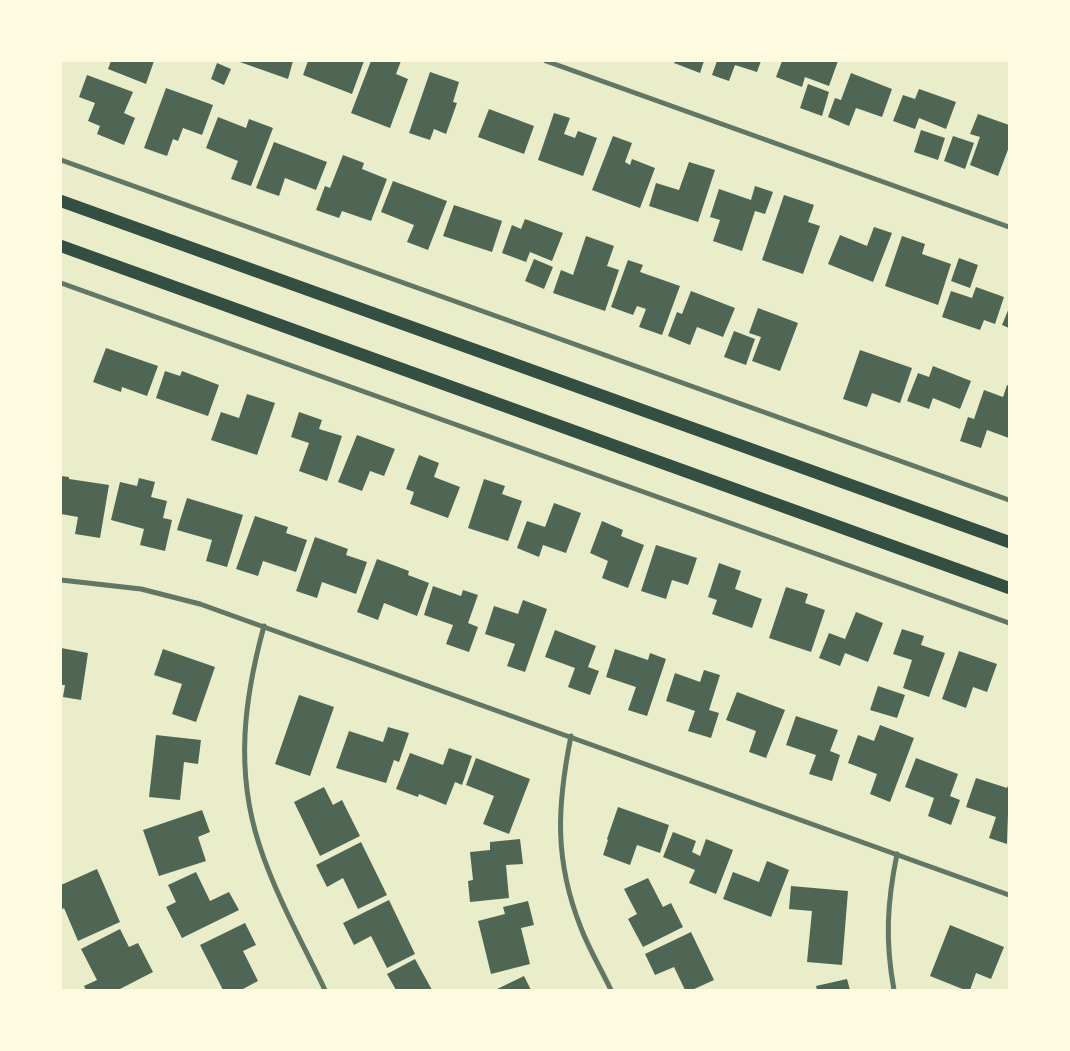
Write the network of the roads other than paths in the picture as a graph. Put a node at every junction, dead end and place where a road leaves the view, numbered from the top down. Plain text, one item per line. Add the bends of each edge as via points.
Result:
1 (546, 61) edge
2 (61, 160) edge
3 (61, 201) edge
4 (1009, 227) edge
5 (61, 246) edge
6 (61, 283) edge
7 (1009, 500) edge
8 (1009, 542) edge
9 (61, 580) edge
10 (1009, 588) edge
11 (1009, 623) edge
12 (264, 626) junction
13 (571, 736) junction
14 (897, 854) junction
15 (1009, 895) edge
16 (325, 990) edge
17 (611, 990) edge
18 (894, 990) edge

1 - 4 street
2 - 7 street
3 - 8 main road
5 - 10 main road
6 - 11 street
9 - 12 street via 141,589 200,604
12 - 13 street
12 - 16 street via 248,694 245,760 248,796 259,843 276,888
13 - 14 street
13 - 17 street via 562,778 559,818 562,857 568,891 581,929
14 - 15 street
14 - 18 street via 887,919

